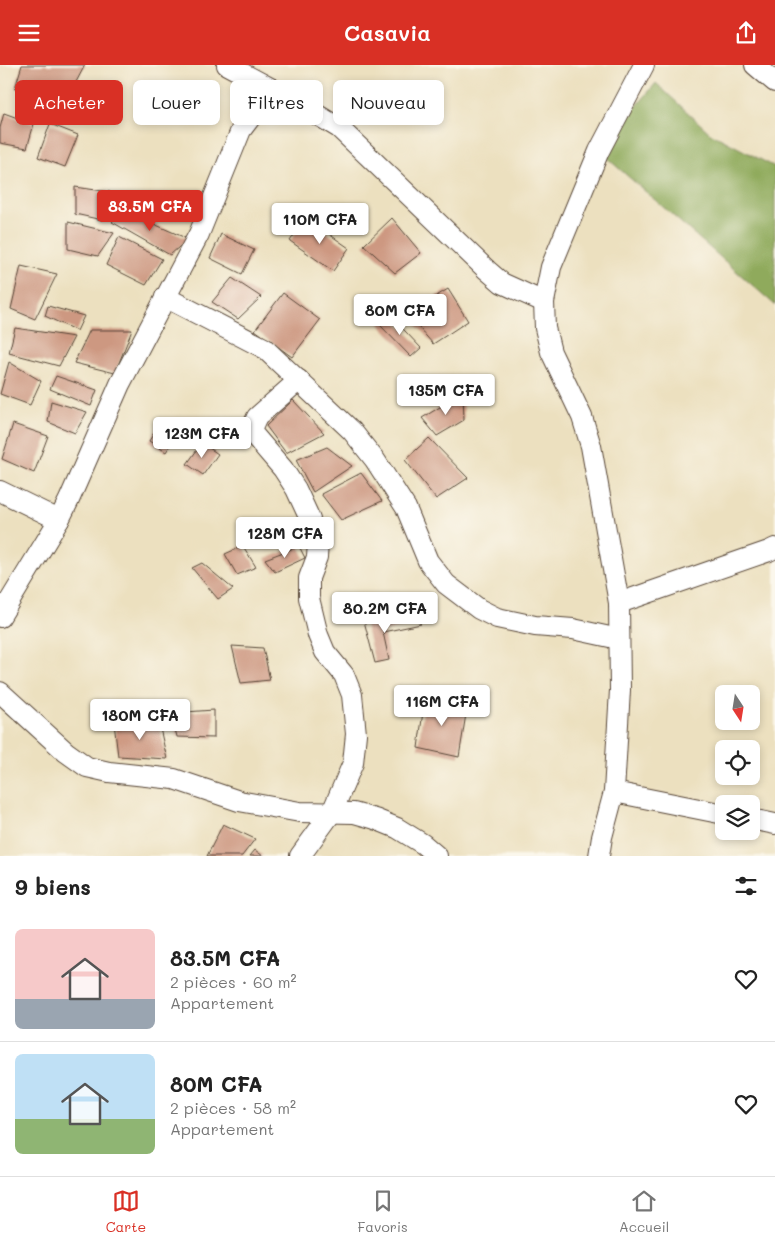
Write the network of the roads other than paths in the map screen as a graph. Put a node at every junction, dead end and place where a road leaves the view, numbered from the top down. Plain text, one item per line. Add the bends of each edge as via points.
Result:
1 (227, 65) edge
2 (644, 65) edge
3 (755, 65) edge
4 (255, 80) edge
5 (775, 82) edge
6 (323, 119) edge
7 (245, 125) edge
8 (165, 297) junction
9 (544, 302) junction
10 (299, 380) junction
11 (0, 491) edge
12 (59, 520) junction
13 (773, 552) edge
14 (619, 603) junction
15 (0, 617) edge
16 (619, 639) junction
17 (0, 692) edge
18 (614, 792) junction
19 (715, 811) edge
20 (332, 812) junction
21 (760, 821) edge
22 (775, 824) edge
23 (300, 856) edge
24 (437, 856) edge
25 (599, 856) edge

1 - 4 street
2 - 9 street via 599,151 552,267
3 - 5 street
6 - 9 street via 339,128 486,271 502,283
7 - 8 street via 199,234
8 - 10 street via 264,348
8 - 12 street via 120,385
9 - 14 street via 544,328 551,352 592,446
10 - 16 street via 352,431 375,460 406,508 428,561 446,584 497,618
10 - 20 street via 257,417 252,428 253,434 296,489 309,517 318,543 317,557 309,578 309,598 325,652 344,675 352,695 356,734 353,763
11 - 12 street
12 - 15 street
13 - 14 street
14 - 16 street
16 - 18 street via 620,690
17 - 20 street via 87,767 174,779 239,801 300,812
18 - 19 street
18 - 25 street
20 - 23 street
20 - 24 street via 354,813 375,819 397,829
21 - 22 street

